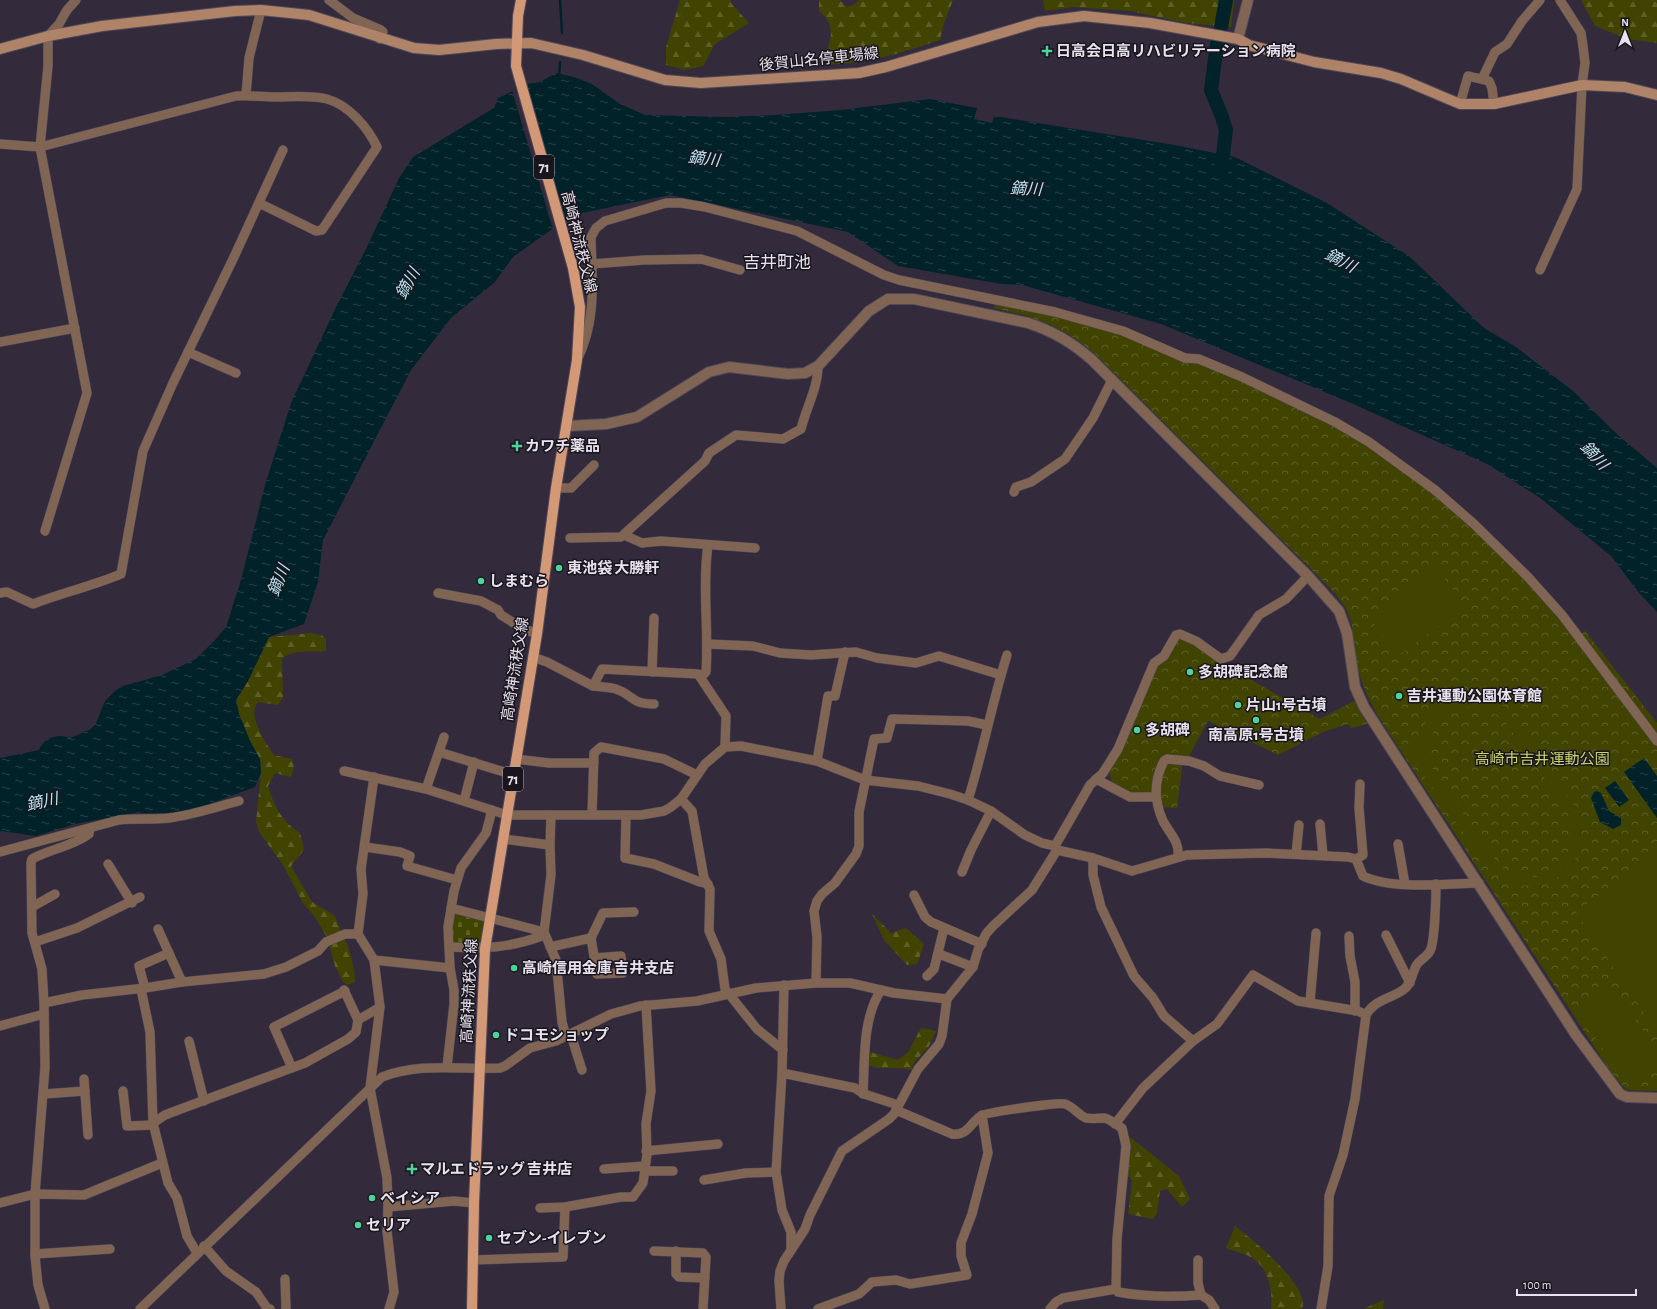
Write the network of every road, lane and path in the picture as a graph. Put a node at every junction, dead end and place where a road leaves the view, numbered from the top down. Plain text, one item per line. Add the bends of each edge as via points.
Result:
1 (76, 0) edge
2 (329, 0) edge
3 (521, 0) edge
4 (528, 0) edge
5 (1248, 0) edge
6 (1540, 0) edge
7 (1560, 0) edge
8 (261, 10) junction
9 (48, 36) junction
10 (380, 39) junction
11 (1238, 39) junction
12 (517, 43) junction
13 (0, 49) edge
14 (1482, 79) junction
15 (1582, 85) junction
16 (246, 95) junction
17 (1657, 95) edge
18 (1460, 104) junction
19 (1494, 104) junction
20 (0, 144) edge
21 (40, 147) junction
22 (283, 150) dead end
23 (259, 203) junction
24 (592, 264) junction
25 (740, 270) dead end
26 (1540, 270) dead end
27 (75, 328) junction
28 (0, 342) edge
29 (188, 352) junction
30 (577, 360) junction
31 (818, 366) junction
32 (236, 373) dead end
33 (1112, 380) junction
34 (567, 426) junction
35 (594, 466) dead end
36 (556, 488) junction
37 (1014, 492) dead end
38 (45, 531) dead end
39 (624, 535) junction
40 (570, 538) dead end
41 (708, 545) junction
42 (755, 548) dead end
43 (1308, 576) junction
44 (0, 593) edge
45 (438, 593) dead end
46 (654, 618) dead end
47 (537, 634) junction
48 (708, 644) junction
49 (845, 652) junction
50 (1007, 655) dead end
51 (533, 657) junction
52 (652, 672) junction
53 (1001, 675) junction
54 (701, 677) junction
55 (593, 686) junction
56 (654, 704) dead end
57 (988, 725) junction
58 (444, 737) dead end
59 (1657, 740) edge
60 (725, 747) junction
61 (439, 752) junction
62 (516, 759) junction
63 (817, 761) junction
64 (474, 762) junction
65 (594, 763) junction
66 (344, 771) dead end
67 (514, 775) junction
68 (697, 775) junction
69 (374, 777) junction
70 (1096, 779) junction
71 (865, 780) junction
72 (1360, 784) dead end
73 (1259, 786) dead end
74 (426, 789) junction
75 (1155, 797) junction
76 (681, 799) junction
77 (464, 800) junction
78 (968, 800) junction
79 (239, 801) dead end
80 (492, 810) junction
81 (991, 811) junction
82 (551, 815) junction
83 (592, 815) junction
84 (507, 816) junction
85 (626, 816) junction
86 (1320, 824) dead end
87 (1299, 825) dead end
88 (90, 828) junction
89 (502, 839) junction
90 (1398, 844) dead end
91 (550, 845) junction
92 (365, 847) junction
93 (1056, 848) junction
94 (0, 852) edge
95 (1296, 854) junction
96 (1323, 855) junction
97 (1178, 857) junction
98 (1093, 858) junction
99 (1356, 859) junction
100 (108, 864) dead end
101 (962, 872) dead end
102 (457, 880) junction
103 (1479, 882) junction
104 (708, 884) junction
105 (1405, 884) junction
106 (1436, 884) junction
107 (56, 894) dead end
108 (914, 895) dead end
109 (140, 897) dead end
110 (132, 902) junction
111 (32, 907) junction
112 (451, 908) junction
113 (634, 912) dead end
114 (489, 917) junction
115 (944, 928) junction
116 (158, 929) dead end
117 (544, 932) junction
118 (1316, 933) dead end
119 (358, 934) junction
120 (1386, 935) dead end
121 (1350, 936) dead end
122 (591, 938) junction
123 (35, 942) junction
124 (982, 944) junction
125 (450, 947) junction
126 (550, 947) junction
127 (485, 949) junction
128 (169, 953) junction
129 (939, 954) junction
130 (594, 958) dead end
131 (374, 960) junction
132 (450, 968) junction
133 (973, 968) junction
134 (927, 976) dead end
135 (182, 982) junction
136 (816, 983) junction
137 (1410, 983) junction
138 (784, 985) junction
139 (143, 988) junction
140 (881, 990) junction
141 (727, 994) junction
142 (947, 999) junction
143 (1310, 1002) junction
144 (44, 1003) junction
145 (646, 1005) junction
146 (380, 1007) junction
147 (1354, 1011) junction
148 (44, 1014) junction
149 (1366, 1015) junction
150 (358, 1020) junction
151 (0, 1026) edge
152 (568, 1036) junction
153 (189, 1041) dead end
154 (1193, 1041) junction
155 (783, 1050) junction
156 (447, 1067) junction
157 (292, 1068) junction
158 (480, 1069) junction
159 (582, 1070) dead end
160 (782, 1073) junction
161 (84, 1079) dead end
162 (370, 1088) junction
163 (85, 1090) junction
164 (123, 1091) dead end
165 (44, 1094) junction
166 (863, 1094) junction
167 (1657, 1098) edge
168 (204, 1102) junction
169 (897, 1107) junction
170 (982, 1115) junction
171 (153, 1124) junction
172 (1115, 1124) junction
173 (88, 1135) dead end
174 (718, 1144) dead end
175 (646, 1151) junction
176 (162, 1163) junction
177 (604, 1169) dead end
178 (645, 1169) junction
179 (673, 1171) dead end
180 (776, 1172) junction
181 (704, 1180) dead end
182 (35, 1194) junction
183 (0, 1204) edge
184 (474, 1204) junction
185 (388, 1207) junction
186 (565, 1207) junction
187 (540, 1208) dead end
188 (110, 1249) dead end
189 (201, 1250) junction
190 (791, 1250) junction
191 (654, 1251) dead end
192 (676, 1251) junction
193 (35, 1254) junction
194 (473, 1260) junction
195 (1198, 1260) dead end
196 (705, 1278) junction
197 (285, 1279) dead end
198 (1116, 1289) junction
199 (1201, 1295) junction
200 (266, 1307) edge
201 (45, 1309) edge
202 (140, 1309) edge
203 (286, 1309) edge
204 (389, 1309) edge
205 (472, 1309) edge
206 (703, 1309) edge
207 (781, 1309) edge
208 (818, 1309) edge
209 (1050, 1309) edge
210 (1215, 1309) edge
211 (1321, 1309) edge

1 - 9 street
2 - 10 street via 353,18 381,30 383,32
3 - 12 main road, 高崎神流秩父線 / 71
4 - 12 main road, 高崎神流秩父線 / 71
5 - 11 street
6 - 14 street via 1507,44 1495,52
7 - 15 street via 1581,33 1584,62
8 - 9 main road, 後賀山名停車場線 via 153,20
8 - 10 main road, 後賀山名停車場線 via 330,20
8 - 16 street via 249,58
9 - 13 main road, 後賀山名停車場線
9 - 21 street via 48,66
10 - 12 main road, 後賀山名停車場線 via 406,47 430,50
11 - 12 main road, 後賀山名停車場線 via 1150,23 1084,16 1038,22 859,73 702,83 666,80 555,48
11 - 18 main road, 後賀山名停車場線 via 1249,45 1314,62 1381,73
12 - 30 main road, 高崎神流秩父線 / 71 via 516,66 519,81 576,283 580,307
14 - 18 street via 1468,76
14 - 19 street via 1489,80
15 - 17 main road, 後賀山名停車場線 via 1625,87
15 - 19 main road, 後賀山名停車場線
15 - 26 street via 1577,189
16 - 21 street
16 - 23 street via 328,99 359,121 371,134 377,147 322,230 316,230
18 - 19 main road, 後賀山名停車場線
20 - 21 street
21 - 27 street
22 - 23 street
23 - 29 street
24 - 25 street via 701,259
24 - 30 street via 589,331 586,344
24 - 59 street via 591,237 596,228 605,221 666,203 705,207 797,231 899,280 1055,312 1096,323 1242,377 1335,422 1369,442 1435,490 1474,524 1557,609
27 - 28 street
27 - 38 street via 87,393
29 - 32 street
29 - 44 street via 143,451 121,574 33,604 7,592
30 - 34 main road, 高崎神流秩父線 / 71
31 - 33 street via 869,311 888,299 914,298 1047,329 1078,347
31 - 34 street via 805,373 788,374 729,367 709,372 637,417 606,424
31 - 39 street via 818,380 806,408 801,429 783,439 736,435 728,439 708,453 705,461
33 - 37 street via 1093,418 1065,459 1031,482 1016,487
33 - 43 street
34 - 36 main road, 高崎神流秩父線 / 71
35 - 36 street via 571,488
36 - 47 main road, 高崎神流秩父線 / 71
39 - 40 street via 615,538
39 - 41 street via 642,543 661,541
41 - 42 street
41 - 48 street via 705,566 705,625
43 - 70 street via 1286,599 1258,615 1230,656 1226,658 1222,659 1196,641 1180,634 1176,635 1164,656 1154,663 1118,749 1103,773
43 - 103 street via 1338,611 1347,633 1355,687 1364,707
45 - 47 street via 481,601 522,628
46 - 52 street
47 - 51 main road, 高崎神流秩父線 / 71
48 - 49 street via 753,646 780,653 811,655
48 - 54 street via 706,672
49 - 53 street via 916,663 933,657 945,657
49 - 63 street via 835,696 828,696
50 - 53 street
51 - 55 street
51 - 62 main road, 高崎神流秩父線 / 71
52 - 54 street via 698,674
52 - 55 street via 602,669
53 - 57 street
54 - 60 street via 726,716
55 - 56 street via 616,689 642,704
57 - 71 street via 968,721 892,719 887,738 874,739
57 - 78 street
58 - 61 street
60 - 63 street via 741,746
60 - 68 street via 705,764
61 - 64 street
61 - 74 street
62 - 65 street via 549,763
62 - 67 main road, 高崎神流秩父線 / 71
63 - 71 street
64 - 67 street
64 - 77 street
65 - 68 street via 594,752 608,746 625,752 664,759
65 - 83 street
66 - 69 street
67 - 84 main road, 高崎神流秩父線 / 71
68 - 76 street
69 - 74 street
69 - 92 street
70 - 75 street via 1130,797
70 - 93 street via 1090,785
71 - 78 street via 935,789
71 - 136 street via 859,812 859,846 856,854 834,883 822,894 814,911
72 - 99 street via 1362,855
73 - 75 street via 1220,776 1204,766 1189,761 1167,759 1157,780
74 - 77 street
75 - 97 street via 1163,820 1176,841
76 - 85 street via 664,811
76 - 104 street via 692,811 704,878
77 - 80 street
78 - 81 street
79 - 88 street via 191,814 119,820
80 - 84 street
80 - 102 street via 486,833 462,868
81 - 93 street via 1025,835
81 - 101 street
82 - 83 street
82 - 84 street
82 - 91 street
83 - 85 street
84 - 89 main road, 高崎神流秩父線 / 71
85 - 104 street via 624,858 654,864
86 - 96 street
87 - 95 street
88 - 94 street
88 - 111 street via 89,834 81,840 32,859
89 - 91 street
89 - 114 main road, 高崎神流秩父線 / 71
90 - 105 street
91 - 117 street via 551,875
92 - 102 street via 400,852 410,856 407,866
92 - 119 street via 361,869 363,894
93 - 98 street
93 - 124 street via 1032,890 992,926
95 - 96 street
95 - 97 street via 1267,852
96 - 99 street
97 - 98 street via 1132,871
98 - 154 street via 1093,875 1101,907 1131,970 1164,1016
99 - 105 street via 1363,876
100 - 110 street
102 - 112 street
103 - 106 street
103 - 167 street via 1576,1035 1613,1088 1628,1097
104 - 141 street via 708,926 719,953
105 - 106 street
106 - 137 street via 1431,950 1417,964
107 - 111 street
108 - 115 street via 925,917
109 - 110 street
110 - 123 street via 77,928
111 - 123 street via 32,933
112 - 114 street
112 - 125 street via 448,927
113 - 122 street via 603,913
114 - 117 street
114 - 127 main road, 高崎神流秩父線 / 71
115 - 124 street
115 - 129 street
116 - 128 street
117 - 126 street
117 - 127 street via 542,936 527,942
118 - 143 street
119 - 131 street
119 - 135 street via 345,934 326,942 318,951 286,967 264,974
120 - 137 street
121 - 147 street via 1350,956 1355,982
122 - 126 street
122 - 130 street
123 - 144 street via 42,969
124 - 133 street
125 - 127 street
125 - 132 street
126 - 152 street via 558,968 562,1022
127 - 158 main road, 高崎神流秩父線 / 71
128 - 135 street
128 - 139 street via 139,966
129 - 133 street
129 - 134 street via 934,969
131 - 132 street
131 - 146 street
132 - 156 street via 454,1004
133 - 142 street
135 - 139 street
136 - 138 street
136 - 140 street via 850,983
137 - 149 street via 1404,990 1381,1000
138 - 141 street
138 - 155 street
139 - 144 street via 82,995
139 - 171 street via 150,1032
140 - 142 street
140 - 166 street via 875,1000 868,1031
141 - 145 street via 697,1001
141 - 155 street via 757,1029
142 - 169 street via 939,1044 918,1069
143 - 147 street
143 - 154 street via 1298,1001 1253,975 1216,1024
144 - 148 street
145 - 152 street via 611,1014
145 - 175 street via 651,1091 646,1124
146 - 150 street
146 - 162 street
147 - 149 street
148 - 151 street
148 - 165 street
149 - 211 street via 1355,1099 1343,1155 1329,1196 1328,1266
150 - 157 street via 356,1032 348,1039
150 - 157 street via 344,991 274,1027
152 - 158 street via 530,1048 505,1066
152 - 159 street
153 - 168 street
154 - 172 street via 1143,1088
155 - 160 street
156 - 158 street
156 - 162 street via 407,1069 382,1077
157 - 168 street
158 - 184 main road, 高崎神流秩父線 / 71
160 - 166 street via 848,1086
160 - 180 street
161 - 163 street
162 - 185 street via 387,1178
162 - 189 street
163 - 165 street
163 - 173 street
164 - 171 street via 127,1126
165 - 182 street
166 - 169 street
168 - 171 street via 164,1115
169 - 170 street via 958,1135 965,1132
169 - 190 street via 889,1119 842,1151 805,1229
170 - 172 street via 1010,1109 1066,1104 1084,1117 1105,1118
170 - 208 street via 988,1153 972,1214 961,1243 961,1256 967,1275 910,1284 896,1280 872,1282 859,1294
171 - 176 street
172 - 198 street via 1122,1128 1126,1146 1117,1239
174 - 175 street
175 - 178 street
176 - 182 street via 84,1195
176 - 189 street via 168,1183 177,1198 187,1236
177 - 178 street
178 - 179 street
178 - 186 street via 643,1184 633,1197
180 - 181 street via 746,1173
180 - 190 street via 782,1210 791,1232
182 - 183 street
182 - 193 street
184 - 185 street via 454,1201
184 - 194 main road, 高崎神流秩父線 / 71
185 - 204 street via 388,1254 394,1292
186 - 187 street
186 - 194 street via 563,1256
188 - 193 street
189 - 200 street via 256,1292
189 - 202 street
190 - 207 street via 780,1271
191 - 192 street
192 - 196 street via 702,1253 706,1257
192 - 196 street via 676,1274 679,1277
193 - 201 street via 38,1285
194 - 205 main road, 高崎神流秩父線 / 71
195 - 199 street
196 - 206 street
197 - 203 street
198 - 199 street via 1118,1292 1132,1295
198 - 209 street via 1063,1298
199 - 210 street via 1209,1300

